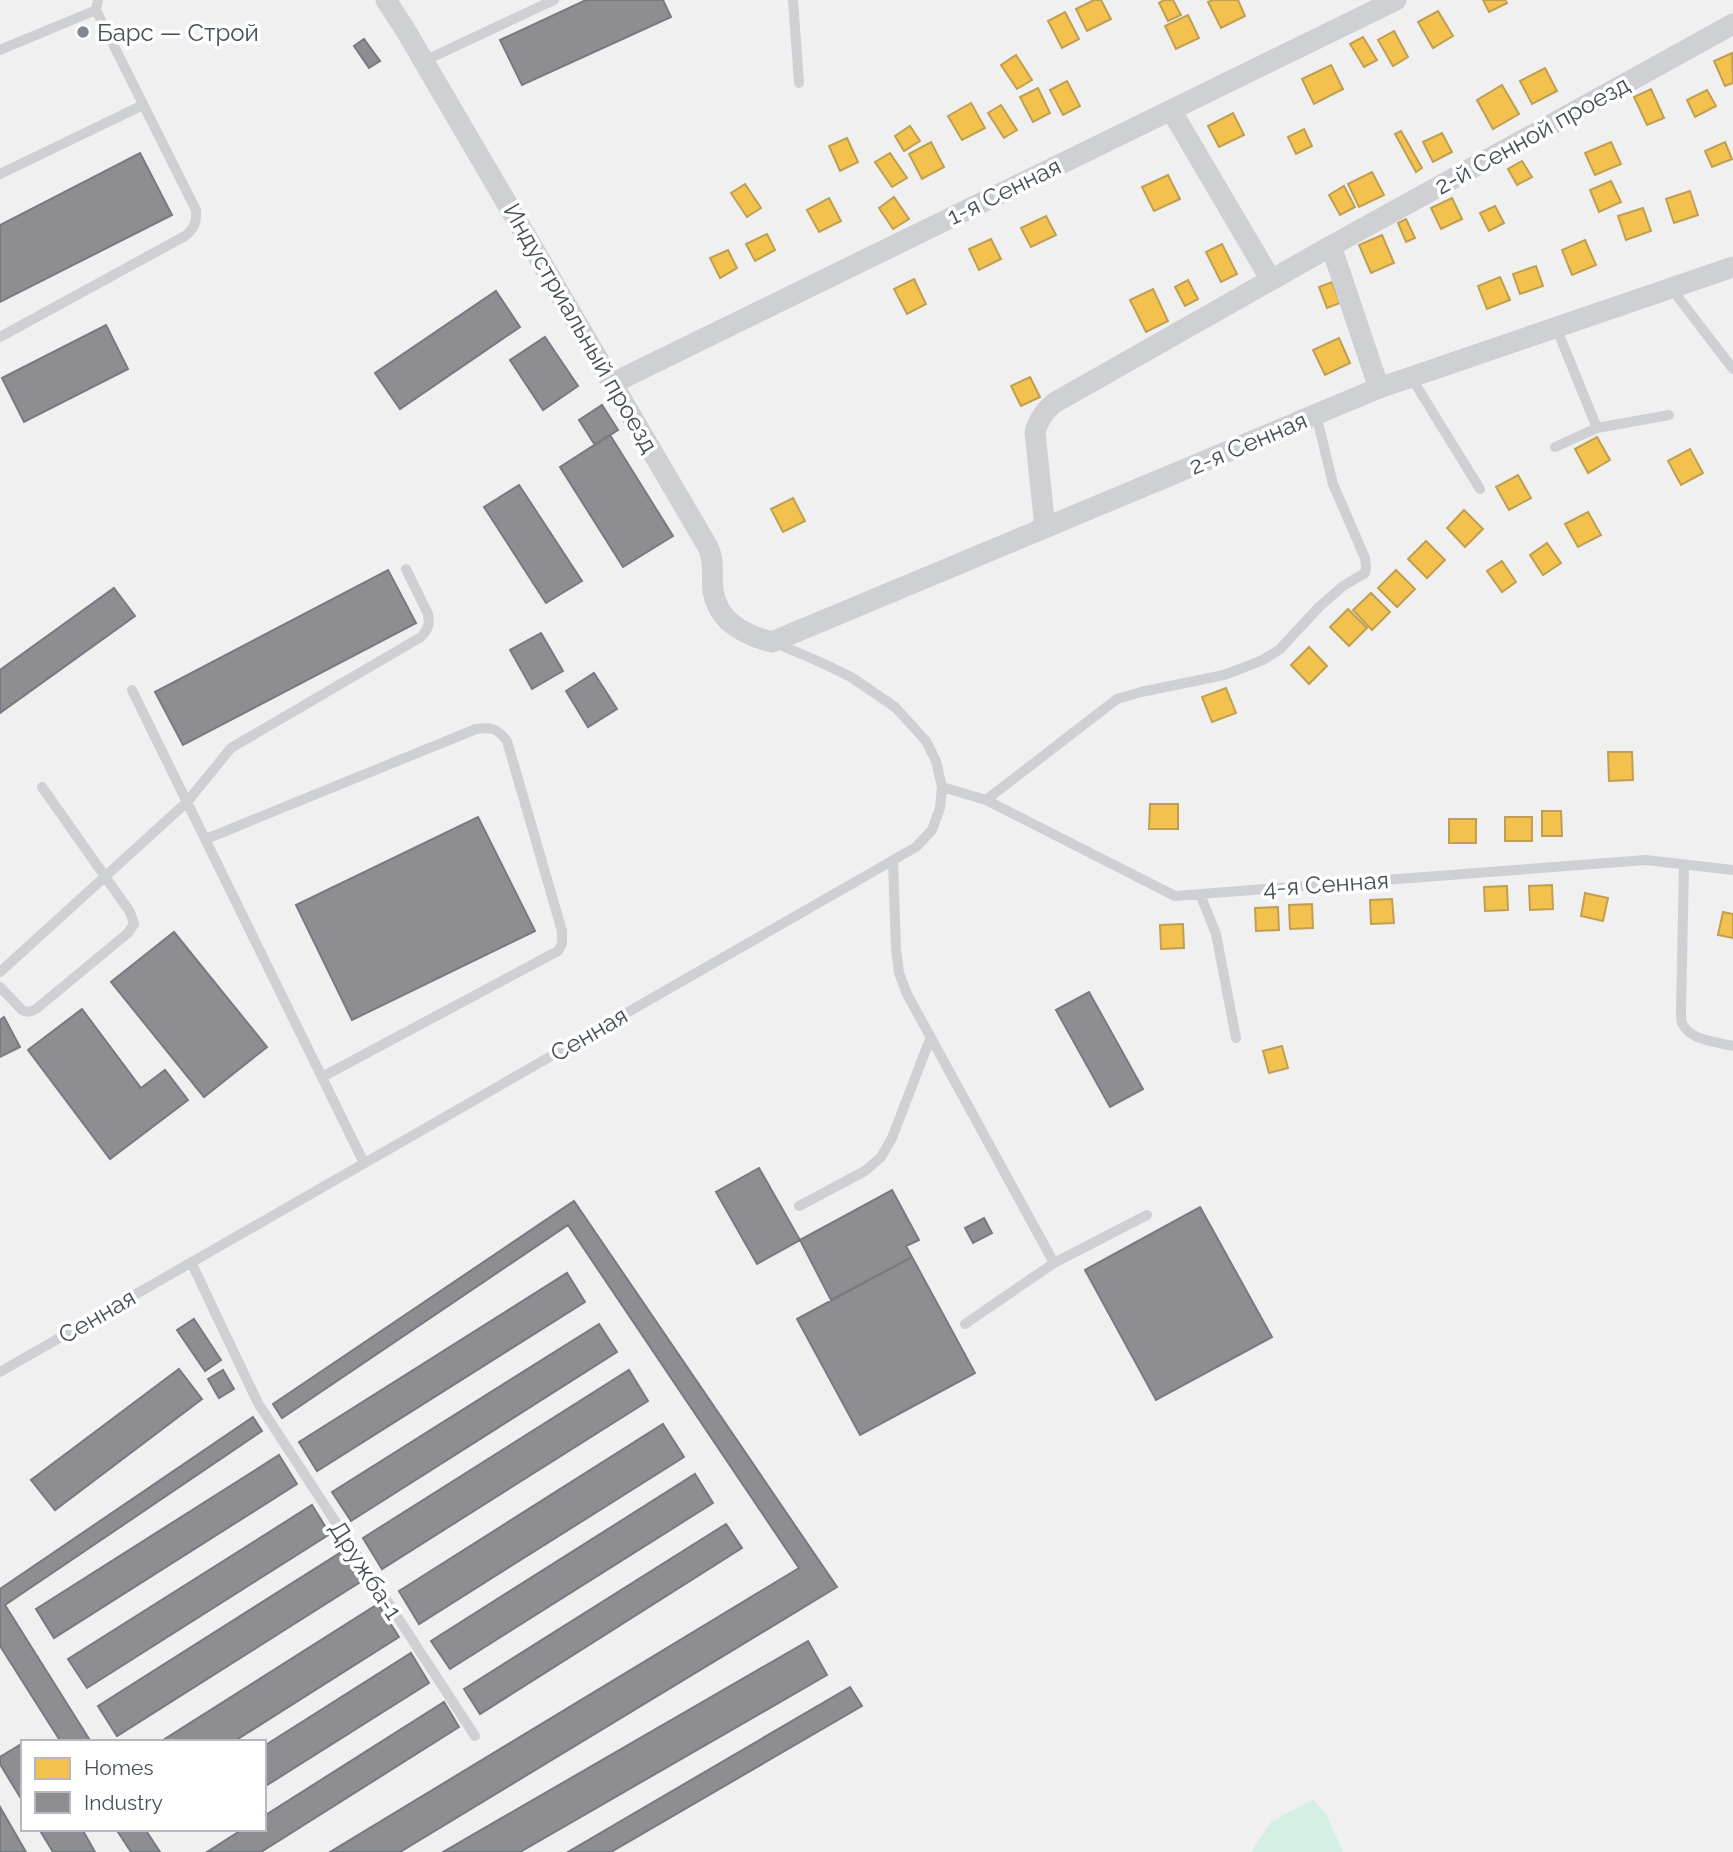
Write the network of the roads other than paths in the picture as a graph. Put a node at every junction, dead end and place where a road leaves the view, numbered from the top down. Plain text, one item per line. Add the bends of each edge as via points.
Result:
1 (386, 0) edge
2 (554, 0) edge
3 (793, 0) edge
4 (1396, 0) edge
5 (97, 5) edge
6 (1733, 24) edge
7 (0, 50) edge
8 (424, 61) junction
9 (799, 83) dead end
10 (143, 105) junction
11 (1171, 110) junction
12 (0, 174) edge
13 (1331, 246) junction
14 (1733, 267) edge
15 (1271, 280) junction
16 (1671, 288) junction
17 (1556, 327) junction
18 (0, 337) edge
19 (1733, 369) edge
20 (1411, 377) junction
21 (613, 383) junction
22 (1378, 388) junction
23 (1316, 414) junction
24 (1669, 415) dead end
25 (1597, 428) junction
26 (1555, 447) dead end
27 (1480, 489) dead end
28 (1045, 528) junction
29 (406, 569) dead end
30 (772, 642) junction
31 (132, 690) dead end
32 (42, 787) dead end
33 (943, 787) junction
34 (986, 800) junction
35 (187, 802) junction
36 (206, 839) junction
37 (893, 860) junction
38 (1684, 865) junction
39 (1733, 870) edge
40 (105, 877) junction
41 (1200, 894) junction
42 (0, 972) edge
43 (0, 987) edge
44 (1236, 1038) dead end
45 (930, 1039) junction
46 (1733, 1046) edge
47 (322, 1077) junction
48 (364, 1163) junction
49 (799, 1206) dead end
50 (1147, 1215) dead end
51 (191, 1262) junction
52 (1054, 1263) junction
53 (965, 1324) dead end
54 (0, 1372) edge
55 (475, 1736) dead end

1 - 8 street, Индустриальный проезд
2 - 8 lane
3 - 9 lane
4 - 11 street, 1-я Сенная
5 - 7 lane
5 - 10 lane
6 - 13 street, 2-й Сенной проезд
8 - 21 street, Индустриальный проезд
10 - 12 lane
10 - 18 lane via 195,210 191,232
11 - 15 street
11 - 21 street, 1-я Сенная
13 - 15 street, 2-й Сенной проезд
13 - 22 street
14 - 16 street, 2-я Сенная
15 - 28 street, 2-й Сенной проезд via 1054,403 1040,417 1035,432
16 - 17 street, 2-я Сенная
16 - 19 lane
17 - 20 street, 2-я Сенная
17 - 25 lane
20 - 22 street, 2-я Сенная
20 - 27 lane
21 - 30 street, Индустриальный проезд via 708,547 716,606 723,618 757,639
22 - 23 street, 2-я Сенная
23 - 28 street, 2-я Сенная
23 - 34 lane via 1333,484 1365,558 1365,573 1343,586 1263,660 1224,675 1117,699
24 - 25 lane
25 - 26 lane
28 - 30 street, 2-я Сенная
29 - 35 lane via 428,614 426,632 231,748
30 - 33 lane via 851,677 895,708 926,741
31 - 35 lane
32 - 40 lane
33 - 34 lane, 4-я Сенная
33 - 37 lane, Сенная via 932,830 916,847
34 - 41 lane, 4-я Сенная via 1175,896
35 - 36 lane
35 - 40 lane
36 - 47 lane
36 - 47 lane via 476,729 499,731 507,741 562,944 553,955
37 - 45 lane via 899,973
37 - 48 lane, Сенная
38 - 39 lane, 4-я Сенная
38 - 41 lane, 4-я Сенная via 1646,860
38 - 46 lane via 1682,1023 1697,1037
40 - 42 lane
40 - 43 lane via 133,918 128,933 36,1009 22,1010
41 - 44 lane via 1216,934
45 - 49 lane via 881,1157 865,1171
45 - 52 lane
47 - 48 lane
48 - 51 lane, Сенная
50 - 52 lane
51 - 54 lane, Сенная
51 - 55 lane, Дружба-1 via 258,1403
52 - 53 lane

